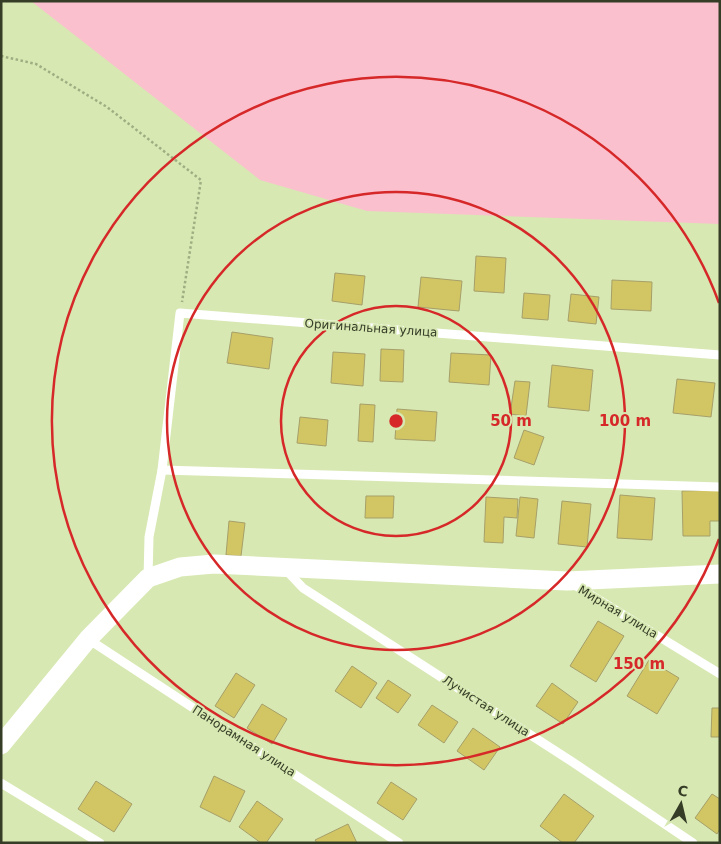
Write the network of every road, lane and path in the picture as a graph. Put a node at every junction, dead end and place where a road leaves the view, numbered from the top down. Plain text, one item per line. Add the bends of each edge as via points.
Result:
1 (1, 56) edge
2 (180, 313) junction
3 (720, 355) edge
4 (162, 470) junction
5 (720, 486) edge
6 (283, 567) junction
7 (720, 574) edge
8 (148, 578) junction
9 (568, 581) junction
10 (88, 639) junction
11 (720, 674) edge
12 (1, 745) edge
13 (1, 783) edge
14 (100, 843) edge
15 (399, 843) edge
16 (693, 843) edge

1 - 2 path via 36,64 107,107 201,180
2 - 3 lane, Оригинальная улица
2 - 4 lane
4 - 5 lane
4 - 8 lane via 149,536
6 - 8 street via 214,564 180,567
6 - 9 street
6 - 16 lane, Лучистая улица via 303,588
7 - 9 street
8 - 10 street
9 - 11 lane, Мирная улица
10 - 12 street
10 - 15 lane, Панорамная улица
13 - 14 lane

